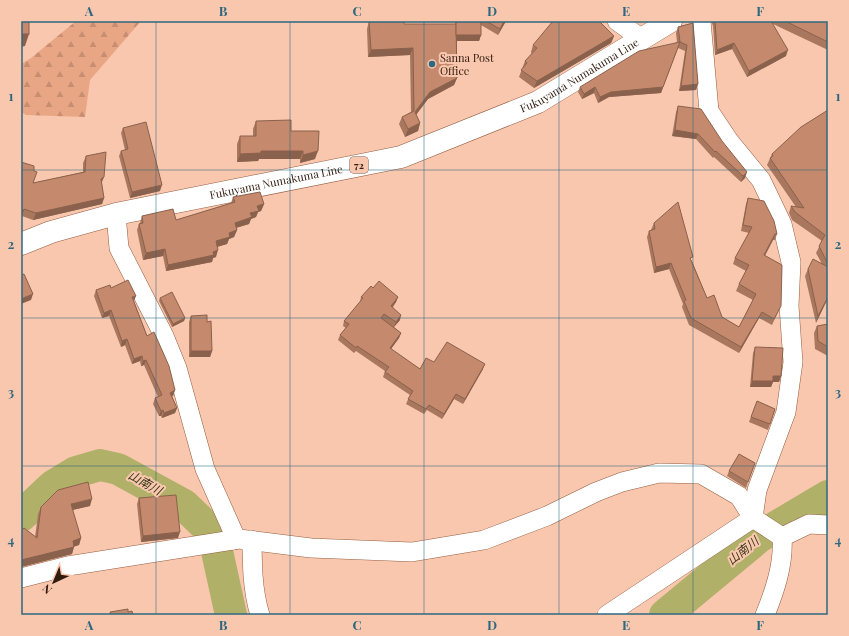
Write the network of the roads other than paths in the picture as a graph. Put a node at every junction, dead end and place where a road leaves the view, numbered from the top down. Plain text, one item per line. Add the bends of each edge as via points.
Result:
1 (617, 21) edge
2 (672, 21) edge
3 (701, 21) edge
4 (642, 38) junction
5 (116, 214) junction
6 (21, 244) edge
7 (753, 518) junction
8 (828, 525) edge
9 (782, 537) junction
10 (242, 540) junction
11 (21, 578) edge
12 (260, 615) edge
13 (607, 615) edge
14 (765, 615) edge

1 - 4 street
2 - 4 main road, Fukuyama Numakuma Line / 72
3 - 7 street via 709,111 729,141 761,180 782,224 791,262 789,306 793,362 786,412 757,490
4 - 5 main road, Fukuyama Numakuma Line / 72 via 538,102 401,157
5 - 6 main road, Fukuyama Numakuma Line / 72 via 51,232
5 - 10 street via 120,248 177,368 205,469 234,534
7 - 9 street
7 - 10 street via 739,496 701,474 659,473 622,482 547,516 484,540 412,552 311,548
7 - 13 street
8 - 9 street via 809,524
9 - 14 street via 783,552 776,588
10 - 11 street via 68,566
10 - 12 street via 254,553 253,579

